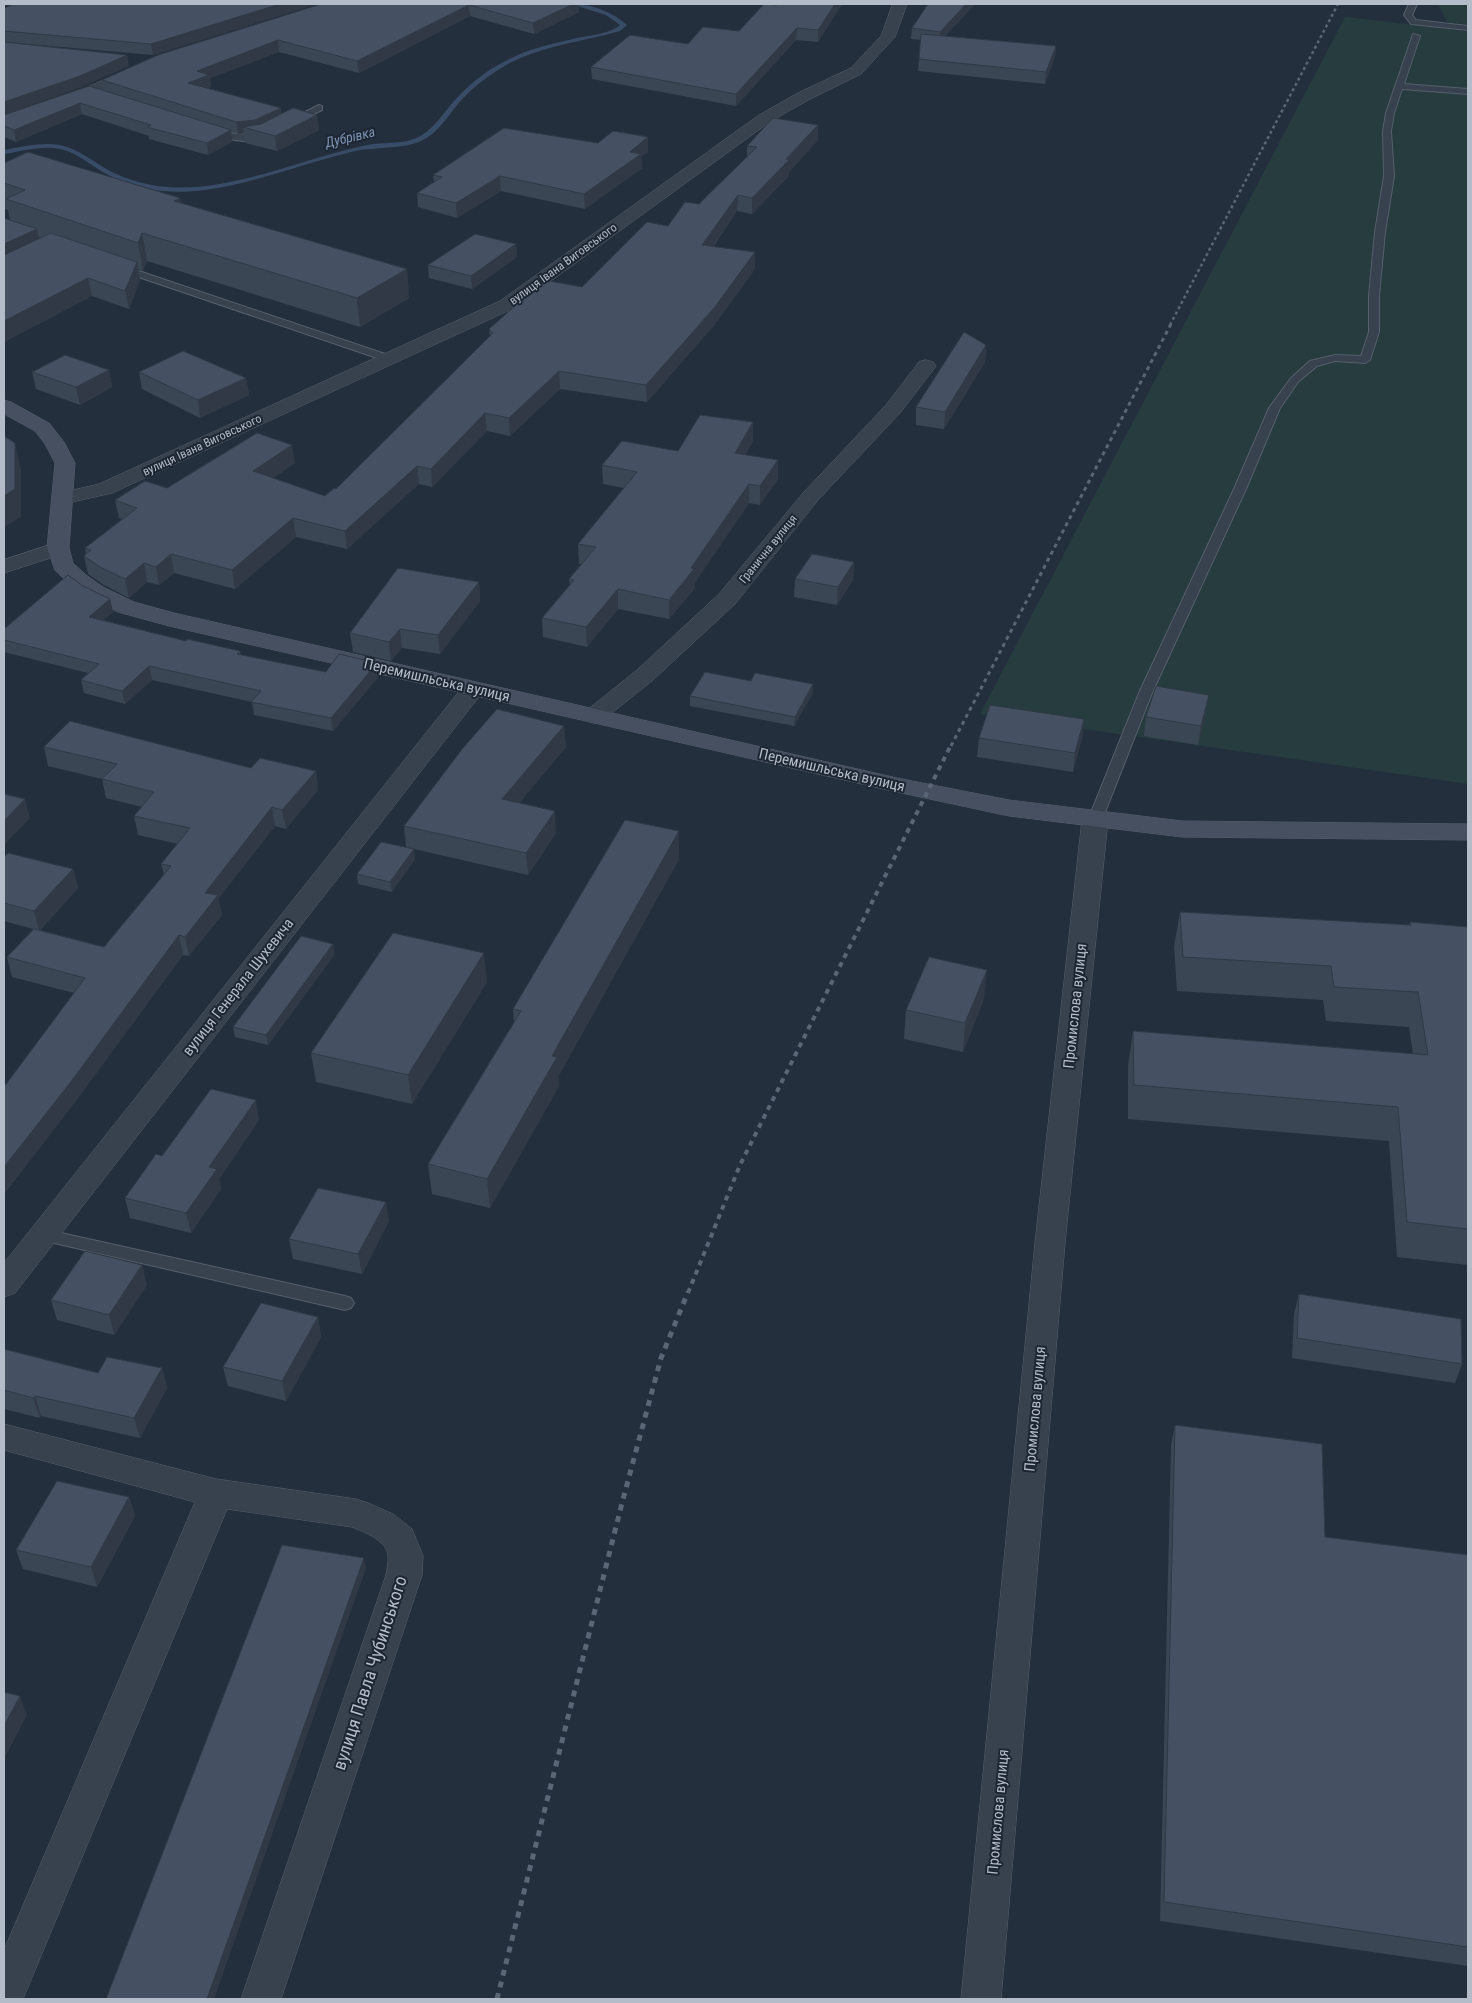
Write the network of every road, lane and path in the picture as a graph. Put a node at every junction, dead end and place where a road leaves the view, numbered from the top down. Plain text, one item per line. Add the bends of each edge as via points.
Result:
1 (900, 4) edge
2 (1413, 4) edge
3 (1468, 28) edge
4 (1416, 36) dead end
5 (126, 60) edge
6 (1399, 86) junction
7 (88, 92) junction
8 (1468, 92) edge
9 (105, 98) edge
10 (319, 108) dead end
11 (4, 122) edge
12 (203, 129) edge
13 (111, 264) edge
14 (390, 358) junction
15 (926, 366) dead end
16 (4, 406) edge
17 (64, 498) junction
18 (58, 548) junction
19 (4, 567) edge
20 (473, 689) junction
21 (594, 716) junction
22 (1095, 820) junction
23 (1468, 832) edge
24 (43, 1235) junction
25 (4, 1286) edge
26 (345, 1303) dead end
27 (4, 1438) edge
28 (216, 1493) junction
29 (4, 1997) edge
30 (261, 1999) edge
31 (981, 1999) edge

1 - 14 street, вулиця Івана Виговського via 888,37 856,71 765,118 506,305
2 - 3 lane via 1408,15 1414,22
4 - 6 lane
5 - 7 street via 145,64
6 - 8 lane
6 - 22 lane via 1387,131 1389,176 1380,232 1374,332 1365,360 1319,360 1290,384 1277,404 1153,676
7 - 9 lane
7 - 11 street
10 - 12 lane via 259,136 238,139
13 - 14 lane
14 - 17 street, вулиця Івана Виговського via 106,489
15 - 21 street, Гранична вулиця via 893,409 811,496 727,599 645,675
16 - 17 main road, Перемишльська вулиця via 42,427 54,442 65,462
17 - 18 main road, Перемишльська вулиця
18 - 19 street
18 - 20 main road, Перемишльська вулиця via 63,565 78,580 126,607
20 - 21 main road, Перемишльська вулиця
20 - 24 street, вулиця Генерала Шухевича
21 - 22 main road, Перемишльська вулиця via 897,785 1009,808
22 - 23 main road, Перемишльська вулиця via 1182,829
22 - 31 street, Промислова вулиця via 1050,1243
24 - 25 street, вулиця Генерала Шухевича
24 - 26 lane
27 - 28 street, вулиця Павла Чубинського
28 - 29 street
28 - 30 street, вулиця Павла Чубинського via 356,1513 381,1524 400,1539 406,1556 404,1575

